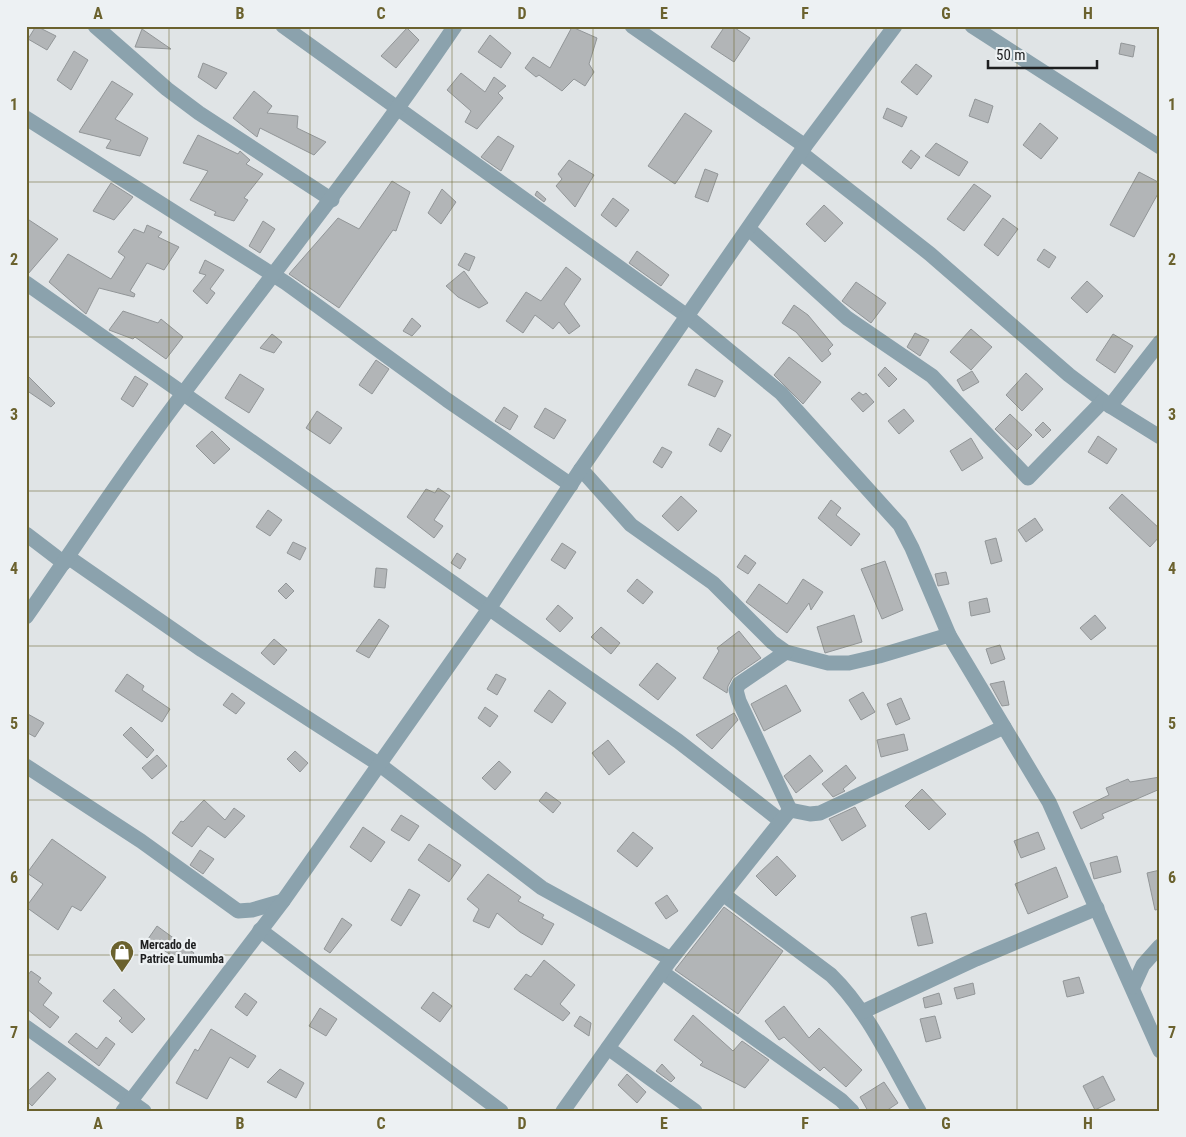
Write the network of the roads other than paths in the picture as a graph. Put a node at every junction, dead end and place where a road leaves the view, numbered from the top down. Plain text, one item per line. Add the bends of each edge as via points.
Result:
1 (95, 26) edge
2 (282, 26) edge
3 (455, 26) edge
4 (632, 26) edge
5 (895, 26) edge
6 (972, 26) edge
7 (398, 110) junction
8 (26, 118) edge
9 (1160, 147) edge
10 (803, 149) junction
11 (332, 200) junction
12 (749, 229) junction
13 (273, 276) junction
14 (26, 283) edge
15 (688, 316) junction
16 (1160, 342) edge
17 (183, 392) junction
18 (1107, 404) junction
19 (1160, 437) edge
20 (581, 470) junction
21 (571, 485) junction
22 (26, 534) edge
23 (66, 560) junction
24 (488, 610) junction
25 (26, 617) edge
26 (949, 635) junction
27 (786, 652) junction
28 (1004, 727) junction
29 (380, 765) junction
30 (26, 766) edge
31 (786, 816) junction
32 (723, 894) junction
33 (283, 901) junction
34 (1097, 908) junction
35 (260, 930) junction
36 (1160, 946) edge
37 (671, 959) junction
38 (662, 972) junction
39 (1133, 986) junction
40 (862, 1012) junction
41 (26, 1028) edge
42 (608, 1048) junction
43 (1160, 1051) edge
44 (127, 1106) edge
45 (144, 1111) edge
46 (501, 1111) edge
47 (563, 1111) edge
48 (694, 1111) edge
49 (852, 1111) edge
50 (918, 1111) edge

1 - 11 street via 167,89
2 - 7 street
3 - 7 street
4 - 10 street
5 - 10 street
6 - 9 street
7 - 11 street
7 - 15 street
8 - 13 street
10 - 12 street
10 - 18 street
11 - 13 street
12 - 15 street
12 - 18 street via 846,318 932,376 1028,478
13 - 17 street
13 - 21 street
14 - 17 street
15 - 20 street
15 - 26 street via 781,393 900,525
16 - 18 street
17 - 23 street
17 - 24 street
18 - 19 street
20 - 21 street
20 - 27 street via 631,524 713,583
21 - 24 street
22 - 23 street
23 - 25 street
23 - 29 street
24 - 29 street
24 - 31 street
26 - 27 street via 849,663 828,662
26 - 28 street
27 - 31 street via 739,684 736,690
28 - 31 street via 820,813
28 - 34 street via 1049,802
29 - 33 street
29 - 37 street via 535,883
30 - 33 street via 141,841 238,911
31 - 32 street
32 - 37 street
32 - 40 street via 831,975
33 - 35 street
34 - 39 street
34 - 40 street
35 - 44 street
35 - 46 street
36 - 39 street via 1143,965
37 - 38 street
38 - 42 street
38 - 49 street
39 - 43 street
40 - 50 street
41 - 44 street
42 - 47 street
42 - 48 street
44 - 45 street

